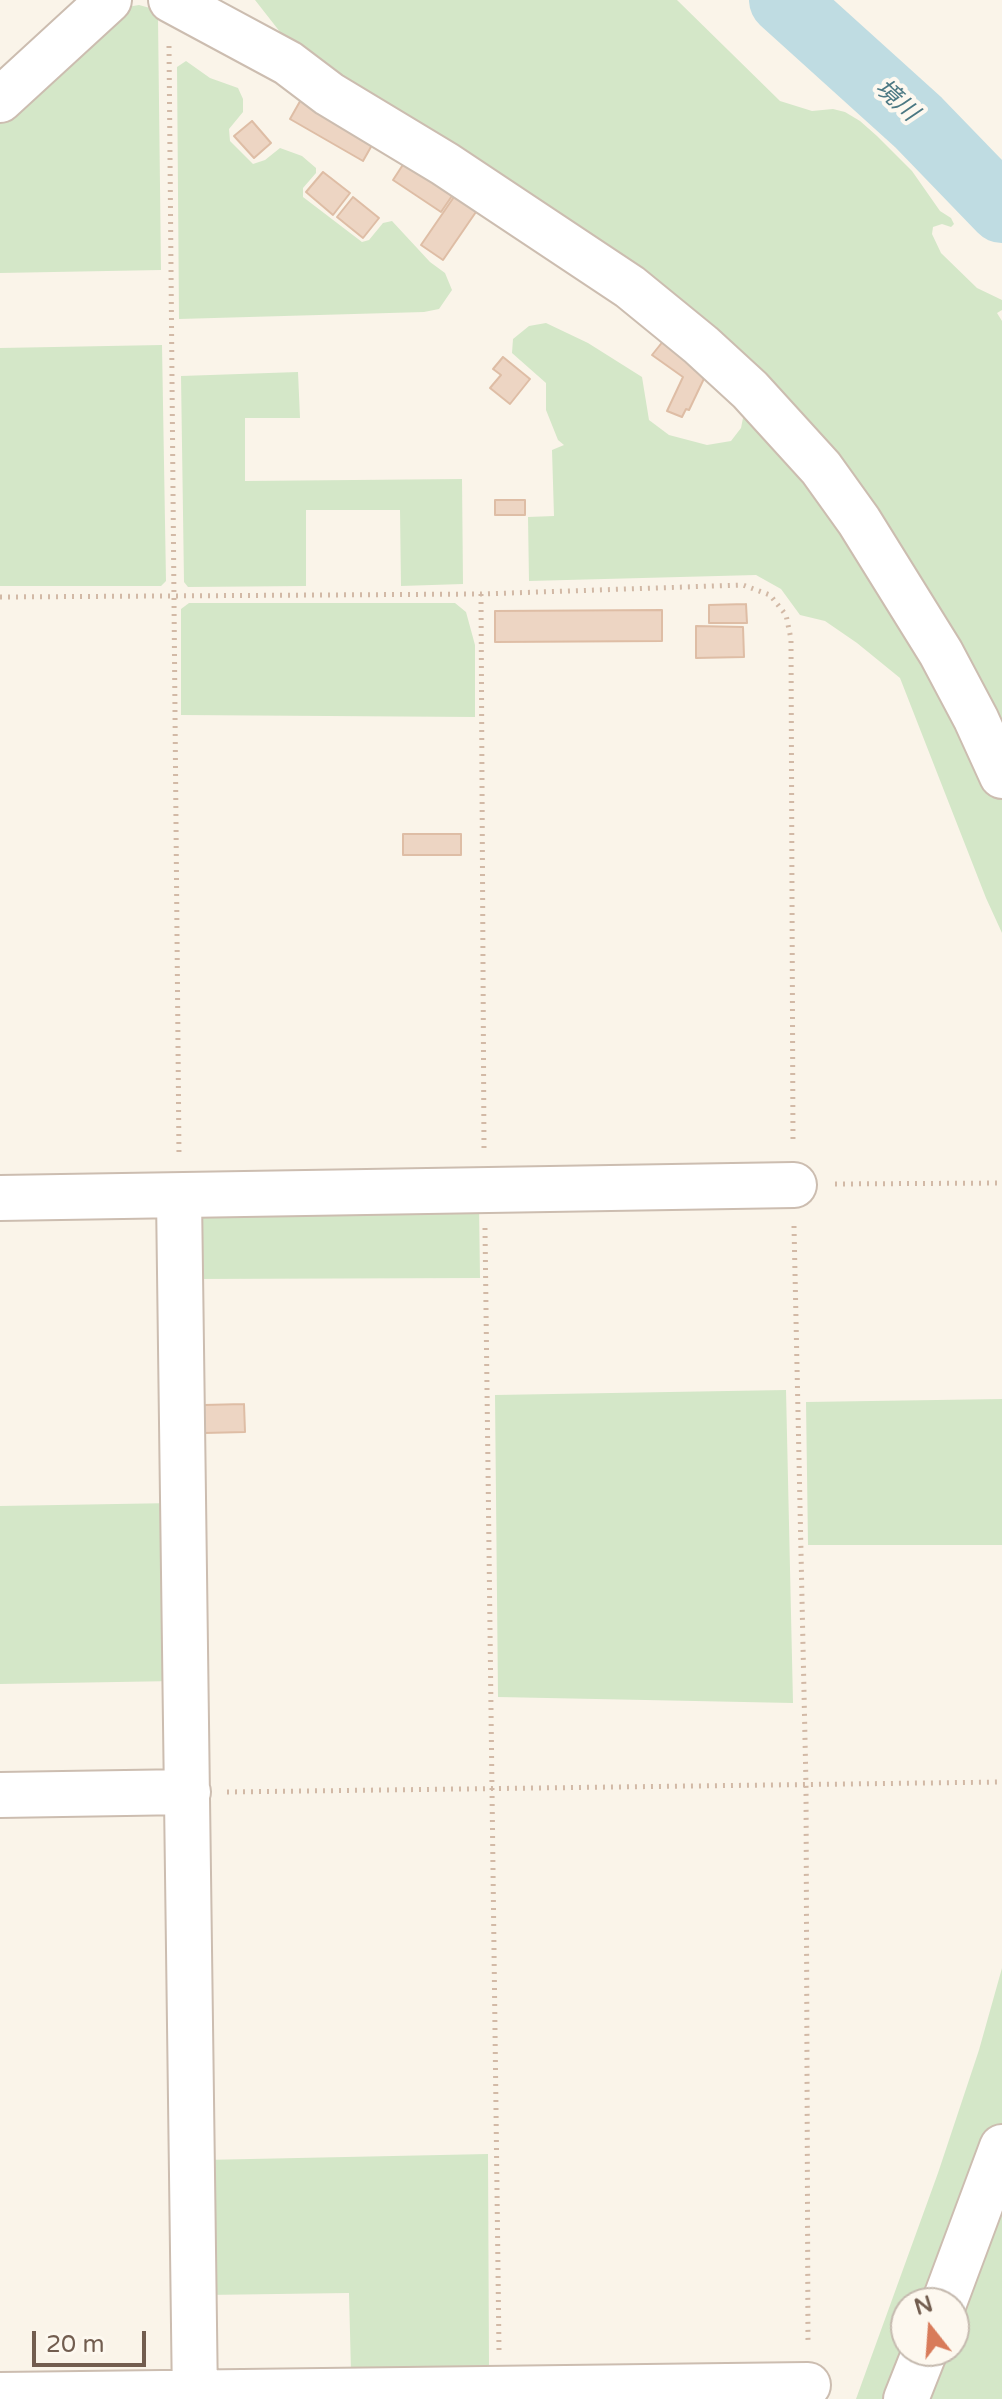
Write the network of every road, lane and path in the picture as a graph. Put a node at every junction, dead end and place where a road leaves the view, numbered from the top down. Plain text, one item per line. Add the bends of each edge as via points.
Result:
1 (235, 0) edge
2 (104, 1) edge
3 (172, 1) edge
4 (288, 63) junction
5 (0, 100) edge
6 (481, 594) junction
7 (174, 595) junction
8 (0, 597) edge
9 (1002, 776) edge
10 (1002, 1183) edge
11 (794, 1185) junction
12 (484, 1191) junction
13 (179, 1197) junction
14 (0, 1198) edge
15 (1002, 1782) edge
16 (806, 1785) junction
17 (493, 1789) junction
18 (188, 1792) junction
19 (0, 1795) edge
20 (1002, 2147) edge
21 (950, 2287) edge
22 (919, 2367) edge
23 (808, 2385) joint
24 (499, 2389) junction
25 (0, 2395) edge
26 (195, 2396) edge
27 (906, 2399) edge

1 - 4 street
2 - 5 street
3 - 4 street
3 - 7 path via 168,34
4 - 9 street via 630,287 750,390 821,468 859,521 941,653
6 - 7 path
6 - 11 path via 743,585 770,595 786,615 791,639
6 - 12 path
7 - 8 path
7 - 13 path
10 - 11 path
11 - 12 street
11 - 16 path
12 - 13 street
12 - 17 path
13 - 14 street
13 - 18 street
15 - 16 path
16 - 17 path
16 - 23 path
17 - 18 path
17 - 24 path
18 - 19 street
18 - 26 street
20 - 21 street
22 - 27 street
23 - 24 street
24 - 26 street
25 - 26 street

